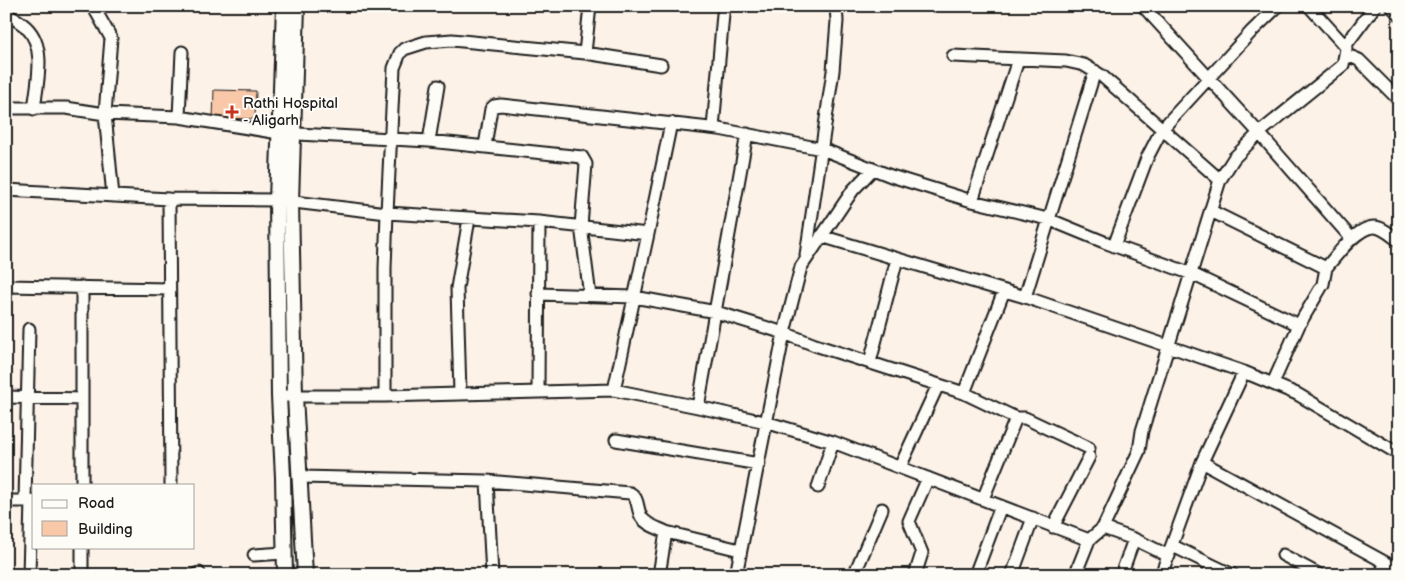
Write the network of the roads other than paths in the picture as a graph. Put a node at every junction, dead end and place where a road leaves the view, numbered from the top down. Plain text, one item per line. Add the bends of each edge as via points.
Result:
1 (94, 6) edge
2 (284, 6) edge
3 (297, 6) edge
4 (590, 6) edge
5 (836, 6) edge
6 (1143, 6) edge
7 (1278, 6) edge
8 (1309, 6) edge
9 (1375, 6) edge
10 (1391, 6) edge
11 (723, 14) dead end
12 (1399, 14) edge
13 (6, 16) edge
14 (1345, 51) junction
15 (182, 52) dead end
16 (585, 53) junction
17 (953, 56) dead end
18 (1018, 60) junction
19 (662, 65) dead end
20 (1095, 71) junction
21 (1208, 80) junction
22 (438, 86) dead end
23 (1399, 100) edge
24 (6, 108) edge
25 (34, 109) junction
26 (105, 114) junction
27 (179, 117) junction
28 (670, 123) junction
29 (713, 128) junction
30 (1162, 129) junction
31 (279, 133) junction
32 (1259, 133) junction
33 (294, 134) junction
34 (747, 134) junction
35 (389, 139) junction
36 (429, 141) junction
37 (485, 146) junction
38 (822, 149) junction
39 (873, 170) junction
40 (1220, 180) junction
41 (6, 190) edge
42 (113, 196) junction
43 (169, 199) junction
44 (277, 200) junction
45 (972, 201) junction
46 (292, 202) junction
47 (1211, 211) junction
48 (387, 213) junction
49 (469, 219) junction
50 (1048, 220) junction
51 (539, 222) junction
52 (581, 226) junction
53 (648, 234) junction
54 (821, 236) junction
55 (1352, 239) junction
56 (1399, 240) edge
57 (1114, 246) junction
58 (806, 257) junction
59 (897, 259) junction
60 (1326, 268) junction
61 (1192, 274) junction
62 (6, 286) edge
63 (82, 287) junction
64 (169, 289) junction
65 (1004, 290) junction
66 (538, 294) junction
67 (590, 296) junction
68 (634, 297) junction
69 (1025, 297) junction
70 (716, 312) junction
71 (1299, 325) junction
72 (29, 329) dead end
73 (784, 332) junction
74 (1168, 347) junction
75 (870, 362) junction
76 (1244, 372) junction
77 (1273, 384) junction
78 (938, 385) junction
79 (614, 390) junction
80 (538, 392) junction
81 (964, 393) junction
82 (460, 394) junction
83 (279, 396) junction
84 (295, 396) junction
85 (385, 396) junction
86 (6, 397) edge
87 (27, 398) junction
88 (82, 399) junction
89 (698, 407) junction
90 (1016, 418) junction
91 (765, 422) junction
92 (616, 440) dead end
93 (834, 442) junction
94 (1399, 454) edge
95 (1202, 462) junction
96 (759, 464) junction
97 (900, 467) junction
98 (300, 477) junction
99 (928, 478) junction
100 (487, 481) junction
101 (82, 484) edge
102 (171, 484) edge
103 (818, 487) dead end
104 (982, 499) junction
105 (6, 501) edge
106 (30, 501) edge
107 (1001, 506) junction
108 (882, 509) dead end
109 (1033, 518) junction
110 (1053, 526) junction
111 (1103, 528) junction
112 (666, 532) junction
113 (1134, 539) junction
114 (1089, 540) junction
115 (82, 548) edge
116 (740, 550) junction
117 (1171, 551) junction
118 (284, 553) junction
119 (254, 555) dead end
120 (1283, 555) dead end
121 (1386, 563) junction
122 (1210, 570) edge
123 (1399, 570) edge
124 (29, 575) edge
125 (82, 575) edge
126 (285, 575) edge
127 (304, 575) edge
128 (492, 575) edge
129 (659, 575) edge
130 (736, 575) edge
131 (854, 575) edge
132 (914, 575) edge
133 (975, 575) edge
134 (1012, 575) edge
135 (1075, 575) edge
136 (1121, 575) edge
137 (1161, 575) edge
138 (1233, 575) edge
139 (1320, 575) edge
140 (1380, 575) edge

1 - 26 street via 111,38
2 - 31 street
3 - 33 street
4 - 16 street
5 - 38 street via 833,71
6 - 21 street
7 - 21 street
8 - 14 street
9 - 14 street
10 - 12 street
11 - 29 street
13 - 25 street via 22,23 33,34 38,47 39,71
14 - 23 street via 1359,60
14 - 32 street via 1338,69
15 - 27 street
16 - 19 street
16 - 35 street via 452,40 410,46 400,53 394,68
17 - 18 street
18 - 20 street via 1066,61
18 - 45 street
20 - 30 street
20 - 50 street
21 - 30 street
21 - 32 street
22 - 36 street
24 - 25 street
25 - 26 street via 66,108
26 - 27 street
26 - 42 street
27 - 31 street
28 - 29 street
28 - 37 street via 497,105 490,111
28 - 53 street
29 - 34 street
30 - 40 street
30 - 57 street via 1147,158
31 - 33 street
31 - 44 street
32 - 40 street via 1234,158
32 - 55 street
33 - 35 street
33 - 46 street
34 - 38 street
34 - 70 street
35 - 36 street
35 - 48 street
36 - 37 street
37 - 52 street via 582,157 586,164
38 - 39 street
38 - 58 street
39 - 45 street
39 - 54 street via 853,190
40 - 47 street
41 - 42 street
42 - 43 street
43 - 44 street
43 - 64 street
44 - 46 street
44 - 83 street
45 - 50 street
46 - 48 street
46 - 84 street
47 - 60 street
47 - 61 street
48 - 49 street
48 - 85 street
49 - 51 street
49 - 82 street via 458,288
50 - 57 street
50 - 69 street
51 - 52 street
51 - 66 street
52 - 53 street
52 - 67 street
53 - 68 street
54 - 58 street
54 - 59 street
55 - 56 street via 1374,227
55 - 60 street
57 - 61 street
58 - 73 street
59 - 65 street
59 - 75 street
60 - 71 street via 1323,284
61 - 71 street
61 - 74 street
62 - 63 street
63 - 64 street
63 - 88 street
64 - 102 street
65 - 69 street
65 - 81 street
66 - 67 street
66 - 80 street
67 - 68 street
68 - 70 street
68 - 79 street
69 - 74 street
70 - 73 street
70 - 89 street
71 - 77 street
72 - 87 street
73 - 75 street
73 - 91 street
74 - 76 street
74 - 111 street via 1139,451
75 - 78 street
76 - 77 street
76 - 95 street
77 - 94 street via 1297,394
78 - 81 street
78 - 97 street
79 - 80 street
79 - 89 street
80 - 82 street
81 - 90 street
82 - 85 street
83 - 84 street
83 - 118 street
84 - 85 street
84 - 98 street
86 - 87 street
87 - 88 street
87 - 106 street
88 - 101 street
89 - 91 street
90 - 104 street
90 - 110 street via 1025,418 1089,453
91 - 93 street
91 - 96 street
92 - 96 street
93 - 97 street
93 - 103 street
95 - 117 street
95 - 121 street
96 - 116 street
97 - 99 street
98 - 100 street
98 - 127 street
99 - 104 street
99 - 132 street via 909,521 922,553
100 - 112 street via 630,493 637,500 640,516
100 - 128 street
104 - 107 street
105 - 106 street
106 - 124 street
107 - 109 street
107 - 133 street
108 - 131 street
109 - 110 street
109 - 134 street
110 - 114 street
111 - 113 street
111 - 114 street
112 - 116 street
112 - 129 street
113 - 117 street
113 - 136 street
114 - 135 street
115 - 125 street
116 - 130 street
117 - 122 street
117 - 137 street
118 - 119 street
118 - 126 street
120 - 139 street
121 - 123 street
121 - 140 street
122 - 138 street

